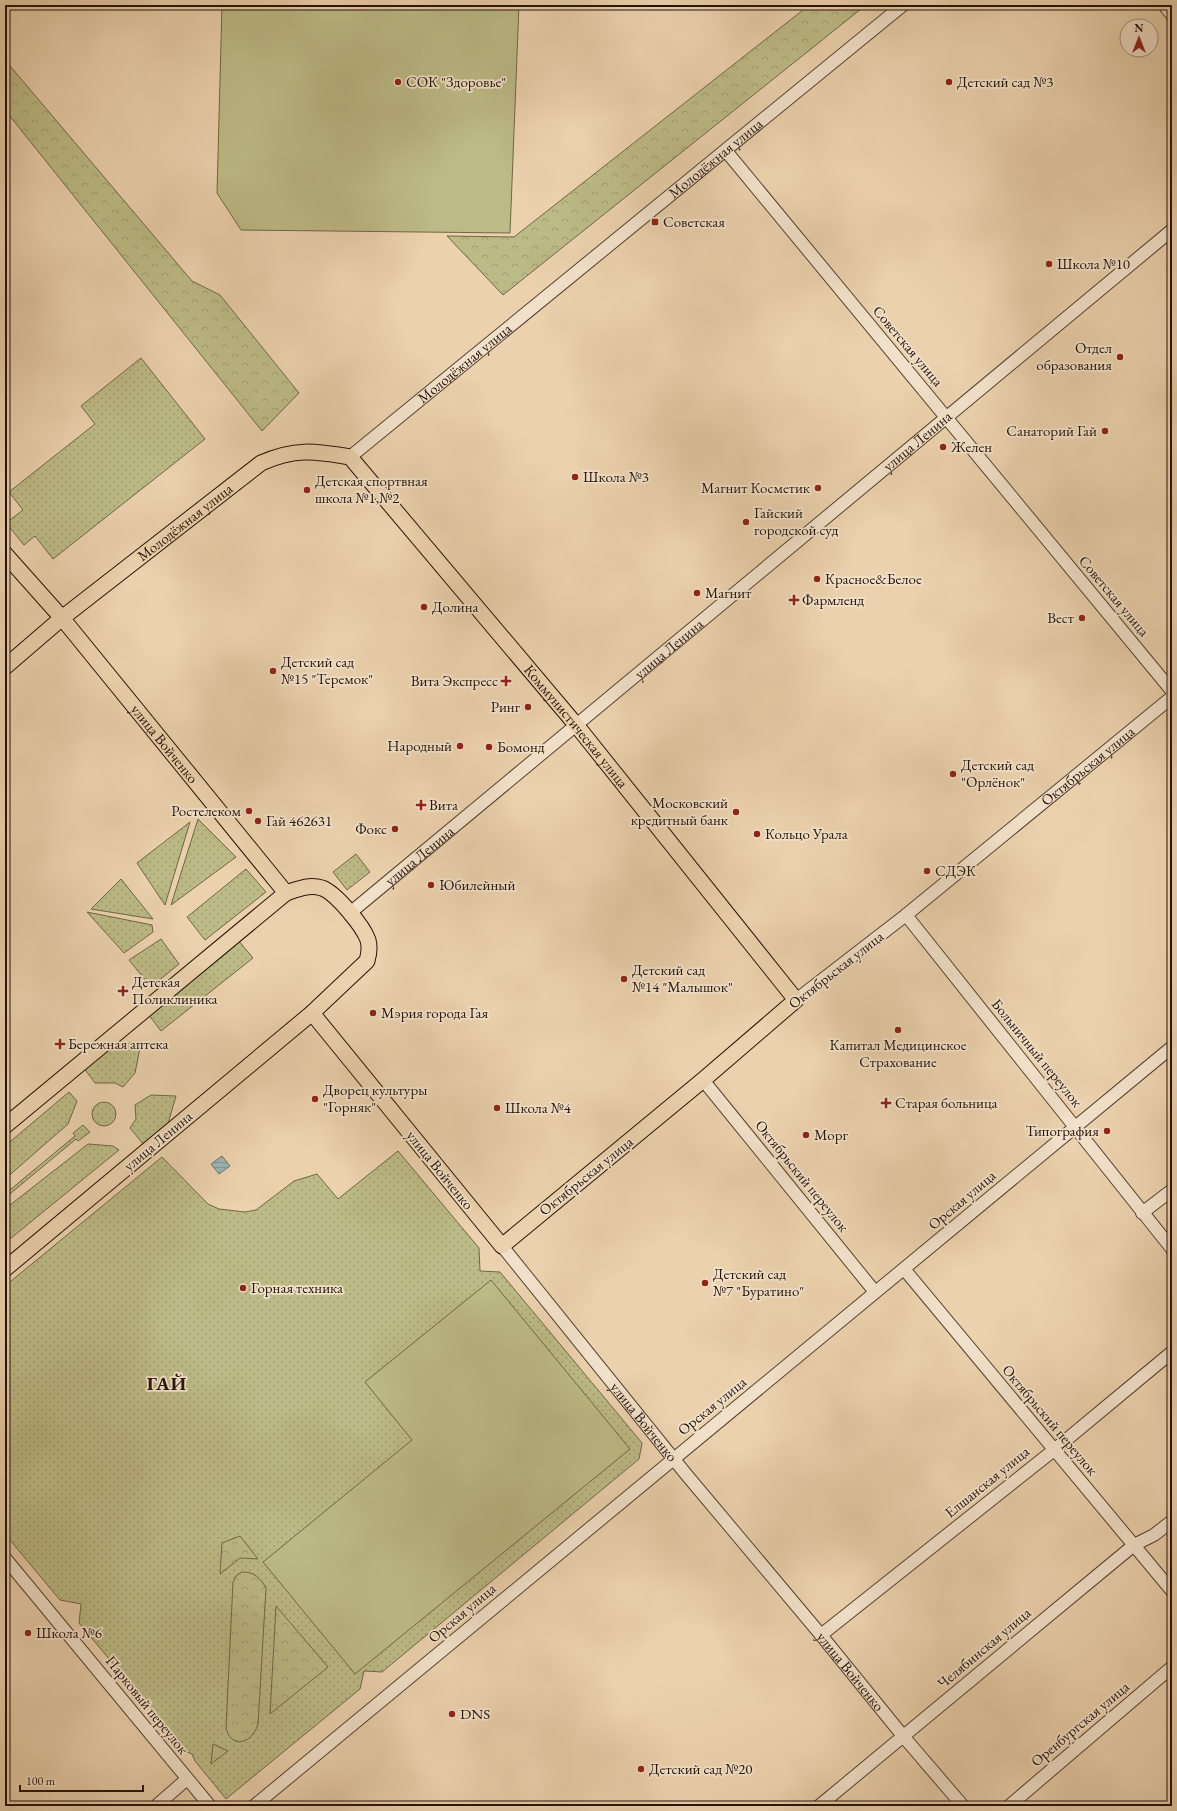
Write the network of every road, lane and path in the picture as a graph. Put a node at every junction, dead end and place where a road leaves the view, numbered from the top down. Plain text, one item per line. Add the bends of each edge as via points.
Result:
1 (903, 5) edge
2 (1164, 5) edge
3 (1172, 15) edge
4 (726, 151) junction
5 (1172, 230) edge
6 (945, 416) junction
7 (350, 457) junction
8 (5, 554) edge
9 (62, 618) junction
10 (5, 667) edge
11 (1172, 691) edge
12 (1172, 697) edge
13 (577, 726) junction
14 (286, 893) junction
15 (350, 913) junction
16 (906, 914) junction
17 (796, 1000) junction
18 (312, 1013) junction
19 (1172, 1047) edge
20 (704, 1080) junction
21 (5, 1126) edge
22 (1076, 1126) junction
23 (1172, 1190) edge
24 (1142, 1213) junction
25 (502, 1246) junction
26 (1172, 1249) edge
27 (5, 1269) edge
28 (904, 1269) junction
29 (875, 1292) junction
30 (1172, 1352) edge
31 (1054, 1450) junction
32 (673, 1458) junction
33 (1172, 1521) edge
34 (1134, 1545) junction
35 (5, 1558) edge
36 (1172, 1591) edge
37 (821, 1635) junction
38 (1172, 1667) edge
39 (903, 1736) junction
40 (188, 1779) junction
41 (156, 1806) edge
42 (210, 1806) edge
43 (254, 1806) edge
44 (819, 1806) edge
45 (963, 1806) edge
46 (1009, 1806) edge

1 - 4 street, Молодёжная улица
2 - 3 street
4 - 6 street, Советская улица
4 - 7 street, Молодёжная улица
5 - 6 street, улица Ленина
6 - 11 street, Советская улица
6 - 13 street, улица Ленина
7 - 9 main road, Молодёжная улица via 302,451 280,454 261,462
7 - 13 main road, Коммунистическая улица
8 - 9 main road, улица Войченко
9 - 10 main road, Молодёжная улица
9 - 14 main road, улица Войченко
12 - 16 street, Октябрьская улица
13 - 15 street, улица Ленина
13 - 17 main road, Коммунистическая улица
14 - 15 main road via 306,887 322,888 330,892
14 - 21 main road
15 - 18 main road via 368,940 367,961
16 - 17 street, Октябрьская улица
16 - 22 street, Больничный переулок
17 - 20 main road, Октябрьская улица
18 - 25 main road, улица Войченко
18 - 27 main road, улица Ленина
19 - 22 street, Орская улица
20 - 25 main road, Октябрьская улица
20 - 29 street, Октябрьский переулок
22 - 24 street, Больничный переулок
22 - 28 street, Орская улица
23 - 24 street
24 - 26 street, Больничный переулок
25 - 32 street, улица Войченко
28 - 29 street, Орская улица
28 - 31 street, Октябрьский переулок
29 - 32 street, Орская улица
30 - 31 street, Елшанская улица
31 - 34 street, Октябрьский переулок
31 - 37 street, Елшанская улица
32 - 37 street, улица Войченко
32 - 43 street, Орская улица
33 - 34 street, Челябинская улица via 1154,1535
34 - 36 street, Октябрьский переулок
34 - 39 street, Челябинская улица
35 - 40 street, Парковый переулок
37 - 39 street, улица Войченко
38 - 46 street, Оренбургская улица
39 - 44 street, Челябинская улица
39 - 45 street, улица Войченко
40 - 41 street
40 - 42 street

